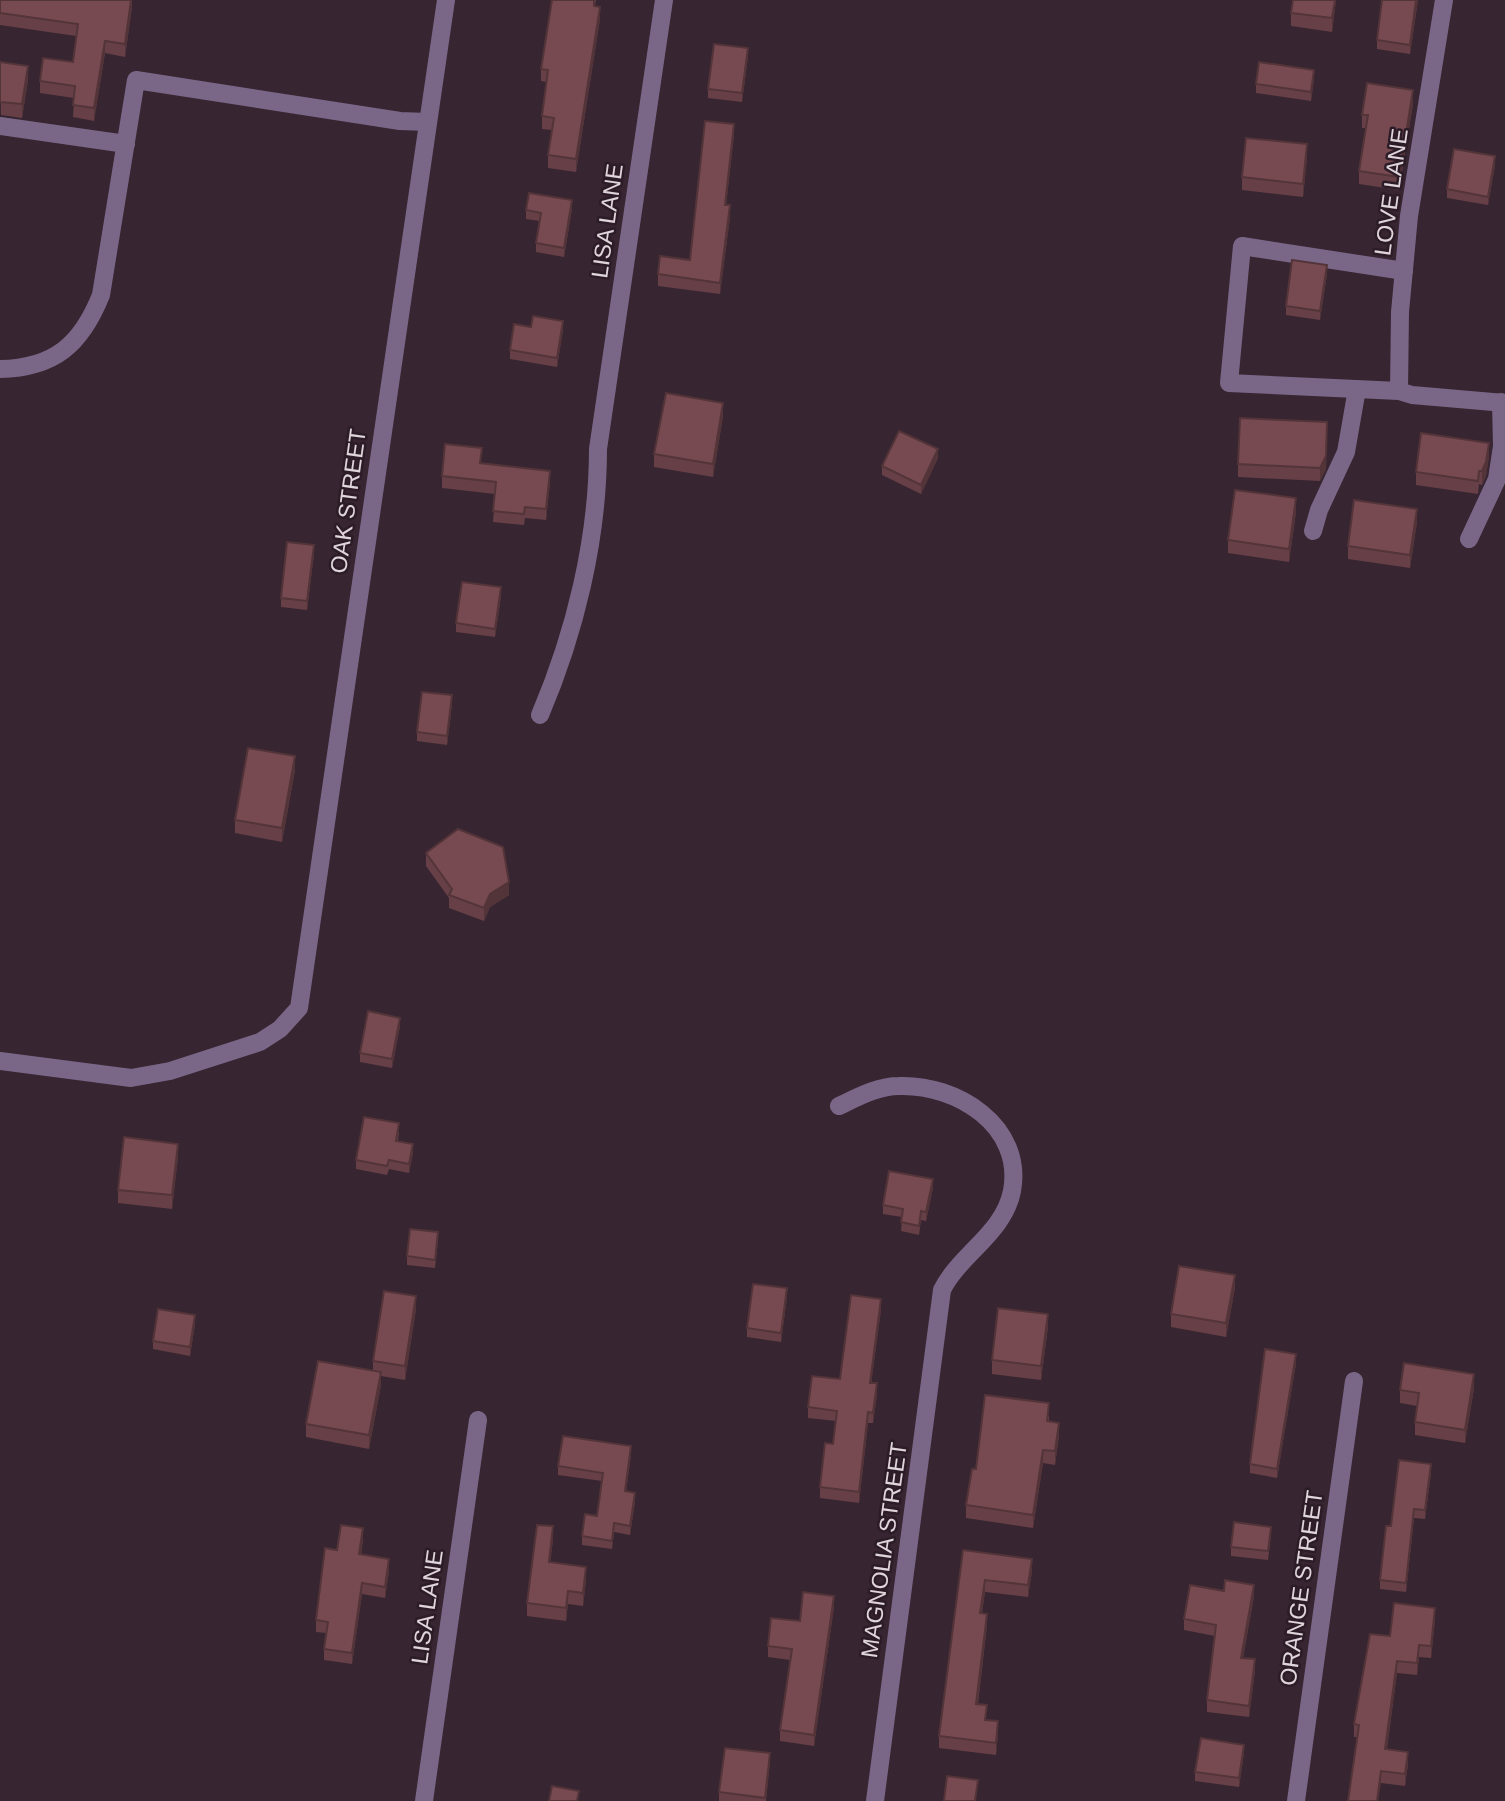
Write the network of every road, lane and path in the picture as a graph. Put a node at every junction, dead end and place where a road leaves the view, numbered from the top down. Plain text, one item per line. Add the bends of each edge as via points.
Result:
1 (446, 0) edge
2 (664, 0) edge
3 (1444, 0) edge
4 (428, 122) junction
5 (0, 126) edge
6 (126, 144) junction
7 (1404, 271) junction
8 (0, 369) edge
9 (1357, 389) junction
10 (1399, 391) junction
11 (1503, 402) edge
12 (1313, 531) dead end
13 (1469, 539) dead end
14 (540, 715) dead end
15 (0, 1061) edge
16 (839, 1105) dead end
17 (1354, 1381) dead end
18 (478, 1420) dead end
19 (424, 1801) edge
20 (875, 1801) edge
21 (1296, 1801) edge

1 - 4 street, OAK STREET
2 - 14 street, LISA LANE via 598,449 598,482 573,627
3 - 7 street, LOVE LANE
4 - 6 street via 136,79
4 - 15 street, OAK STREET via 299,1008 260,1042 170,1071 131,1077
5 - 6 street
6 - 8 street via 101,295 92,317 66,349 42,363
7 - 9 street via 1242,246 1229,383
7 - 10 street, LOVE LANE
9 - 10 street
9 - 12 street via 1346,452
10 - 11 street
11 - 13 street via 1497,479
16 - 20 street, MAGNOLIA STREET via 882,1088 931,1088 972,1107 1001,1132 1012,1168 1009,1200 993,1230 942,1290
17 - 21 street, ORANGE STREET
18 - 19 street, LISA LANE

